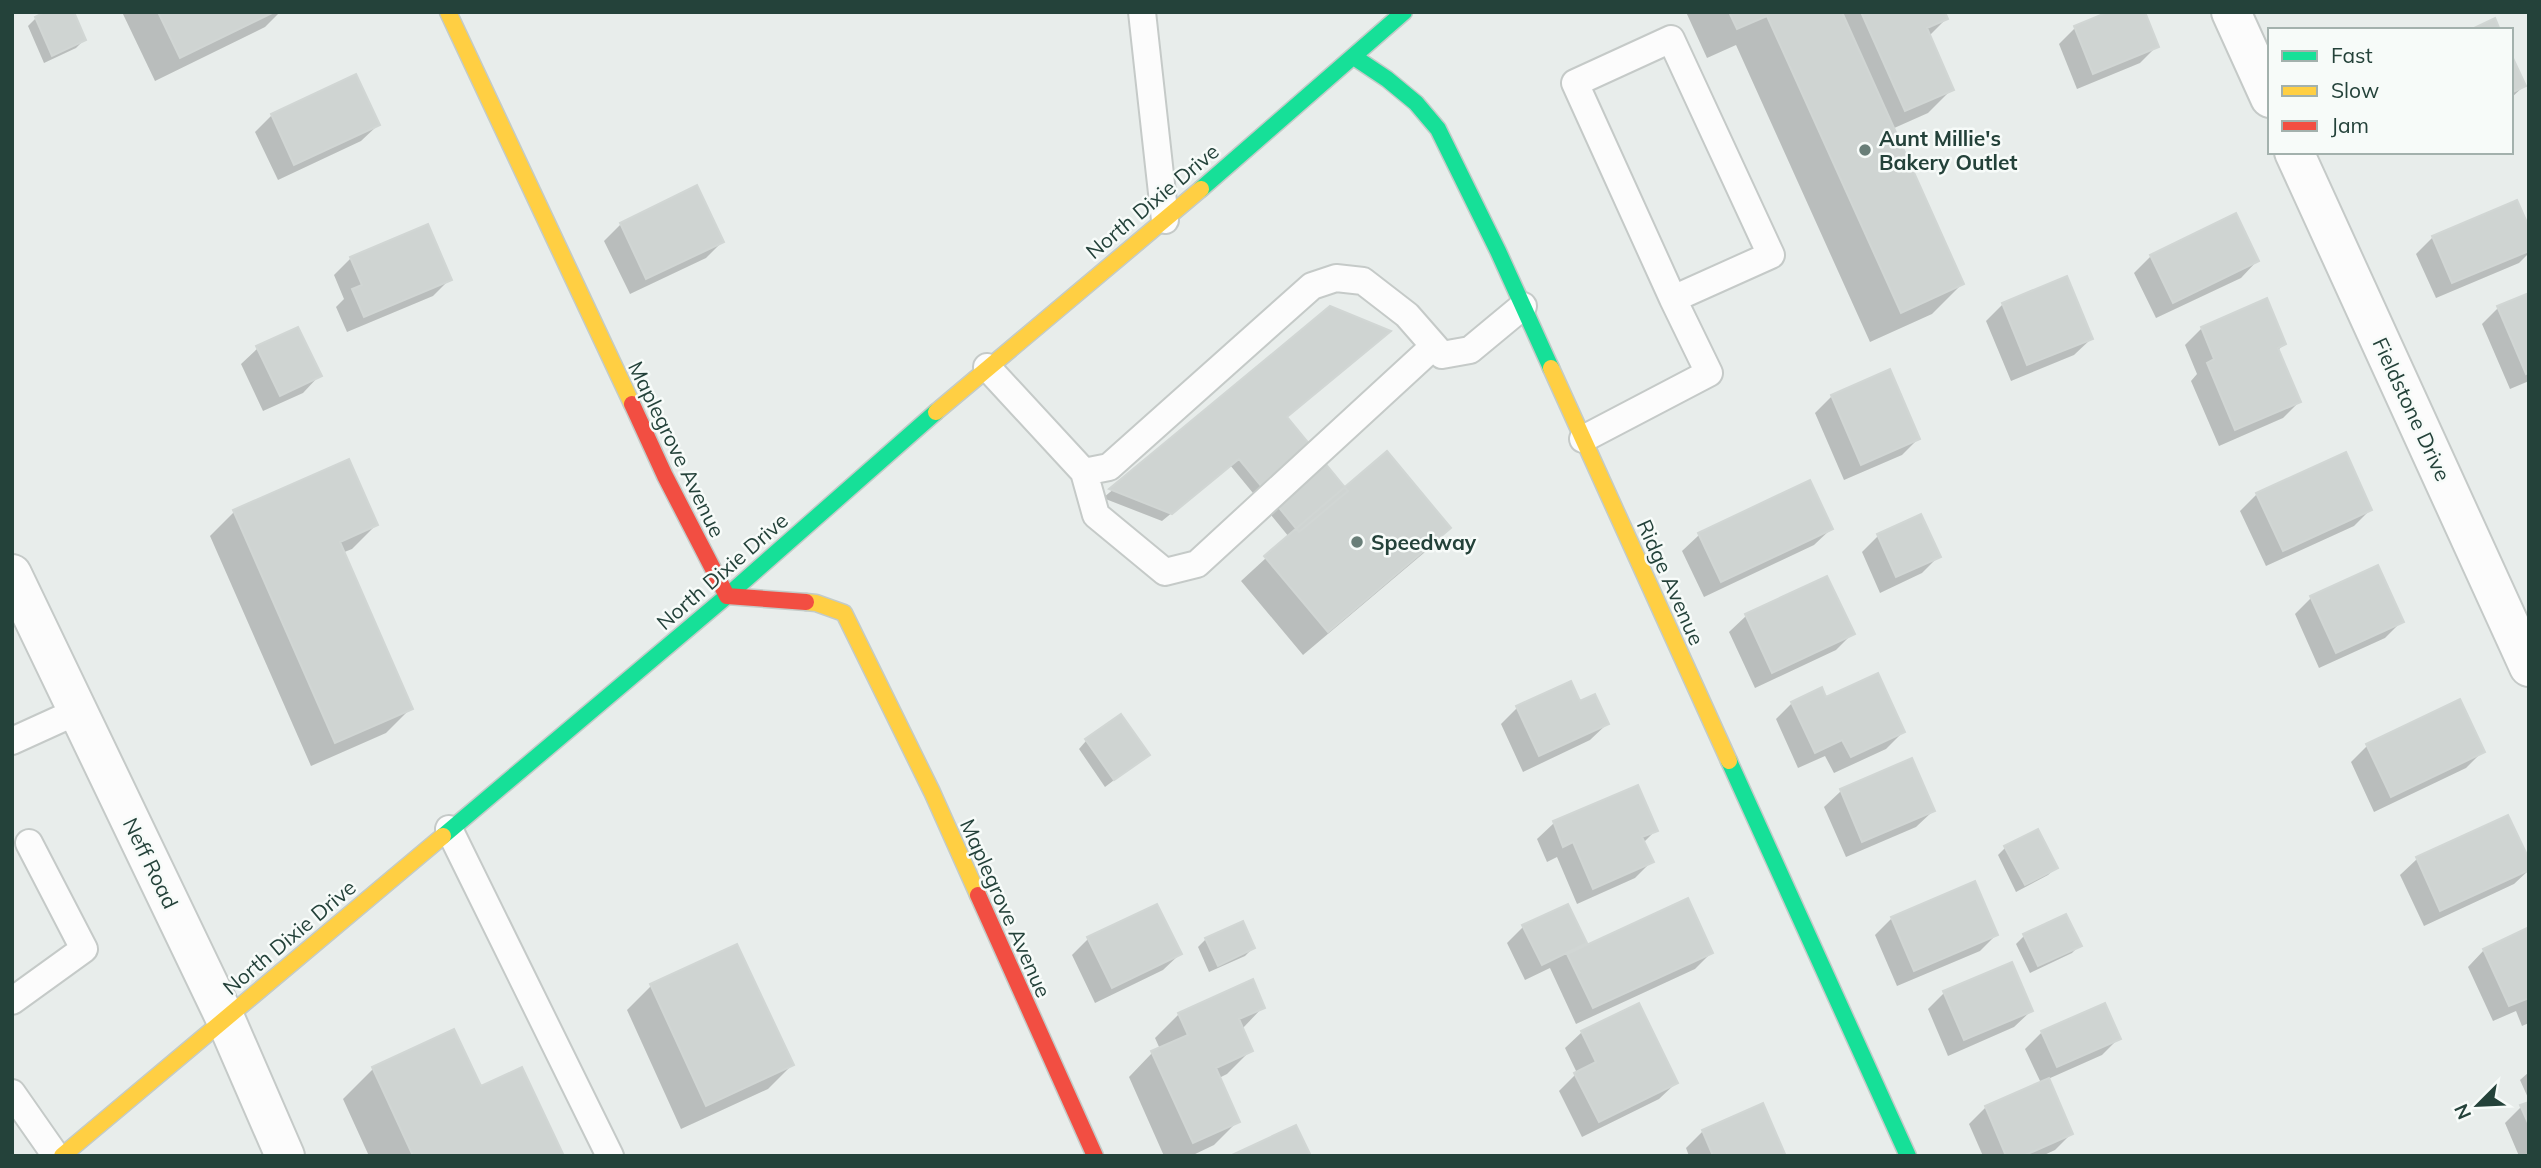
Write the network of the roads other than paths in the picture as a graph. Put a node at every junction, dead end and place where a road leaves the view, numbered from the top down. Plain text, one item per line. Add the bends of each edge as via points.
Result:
1 (448, 12) edge
2 (1142, 12) edge
3 (1367, 12) edge
4 (1404, 12) edge
5 (2231, 12) edge
6 (1374, 39) junction
7 (1354, 57) junction
8 (2268, 94) edge
9 (2295, 154) edge
10 (1165, 220) junction
11 (1673, 299) junction
12 (1523, 306) junction
13 (1434, 346) junction
14 (987, 367) junction
15 (1583, 439) junction
16 (1084, 472) junction
17 (12, 574) edge
18 (727, 596) junction
19 (2529, 667) edge
20 (78, 711) junction
21 (12, 741) edge
22 (449, 829) junction
23 (30, 843) dead end
24 (12, 1001) edge
25 (225, 1018) junction
26 (12, 1093) edge
27 (56, 1156) edge
28 (62, 1156) edge
29 (285, 1156) edge
30 (610, 1156) edge
31 (1095, 1156) edge
32 (1908, 1156) edge

1 - 18 street, Maplegrove Avenue via 659,464
2 - 10 lane
3 - 6 lane
4 - 6 street, North Dixie Drive
5 - 8 street
6 - 7 street, North Dixie Drive
7 - 10 street, North Dixie Drive
7 - 12 street, Ridge Avenue via 1416,103 1438,129
9 - 19 street, Fieldstone Drive
10 - 14 street, North Dixie Drive
11 - 11 lane via 1575,83 1671,39 1770,255
11 - 15 lane via 1709,373
12 - 13 lane via 1470,350 1442,355
12 - 15 street, Ridge Avenue
13 - 16 lane via 1407,315 1363,281 1336,278 1312,286 1109,467
13 - 16 lane via 1197,564 1165,572 1096,515
14 - 16 lane
14 - 18 street, North Dixie Drive
15 - 32 street, Ridge Avenue
17 - 20 street, Neff Road
18 - 22 street, North Dixie Drive
18 - 31 street, Maplegrove Avenue via 816,603 844,613 932,792
20 - 21 lane
20 - 25 street, Neff Road
22 - 25 street, North Dixie Drive
22 - 30 lane
23 - 24 lane via 84,949
25 - 28 street, North Dixie Drive
25 - 29 street, Neff Road
26 - 27 lane

